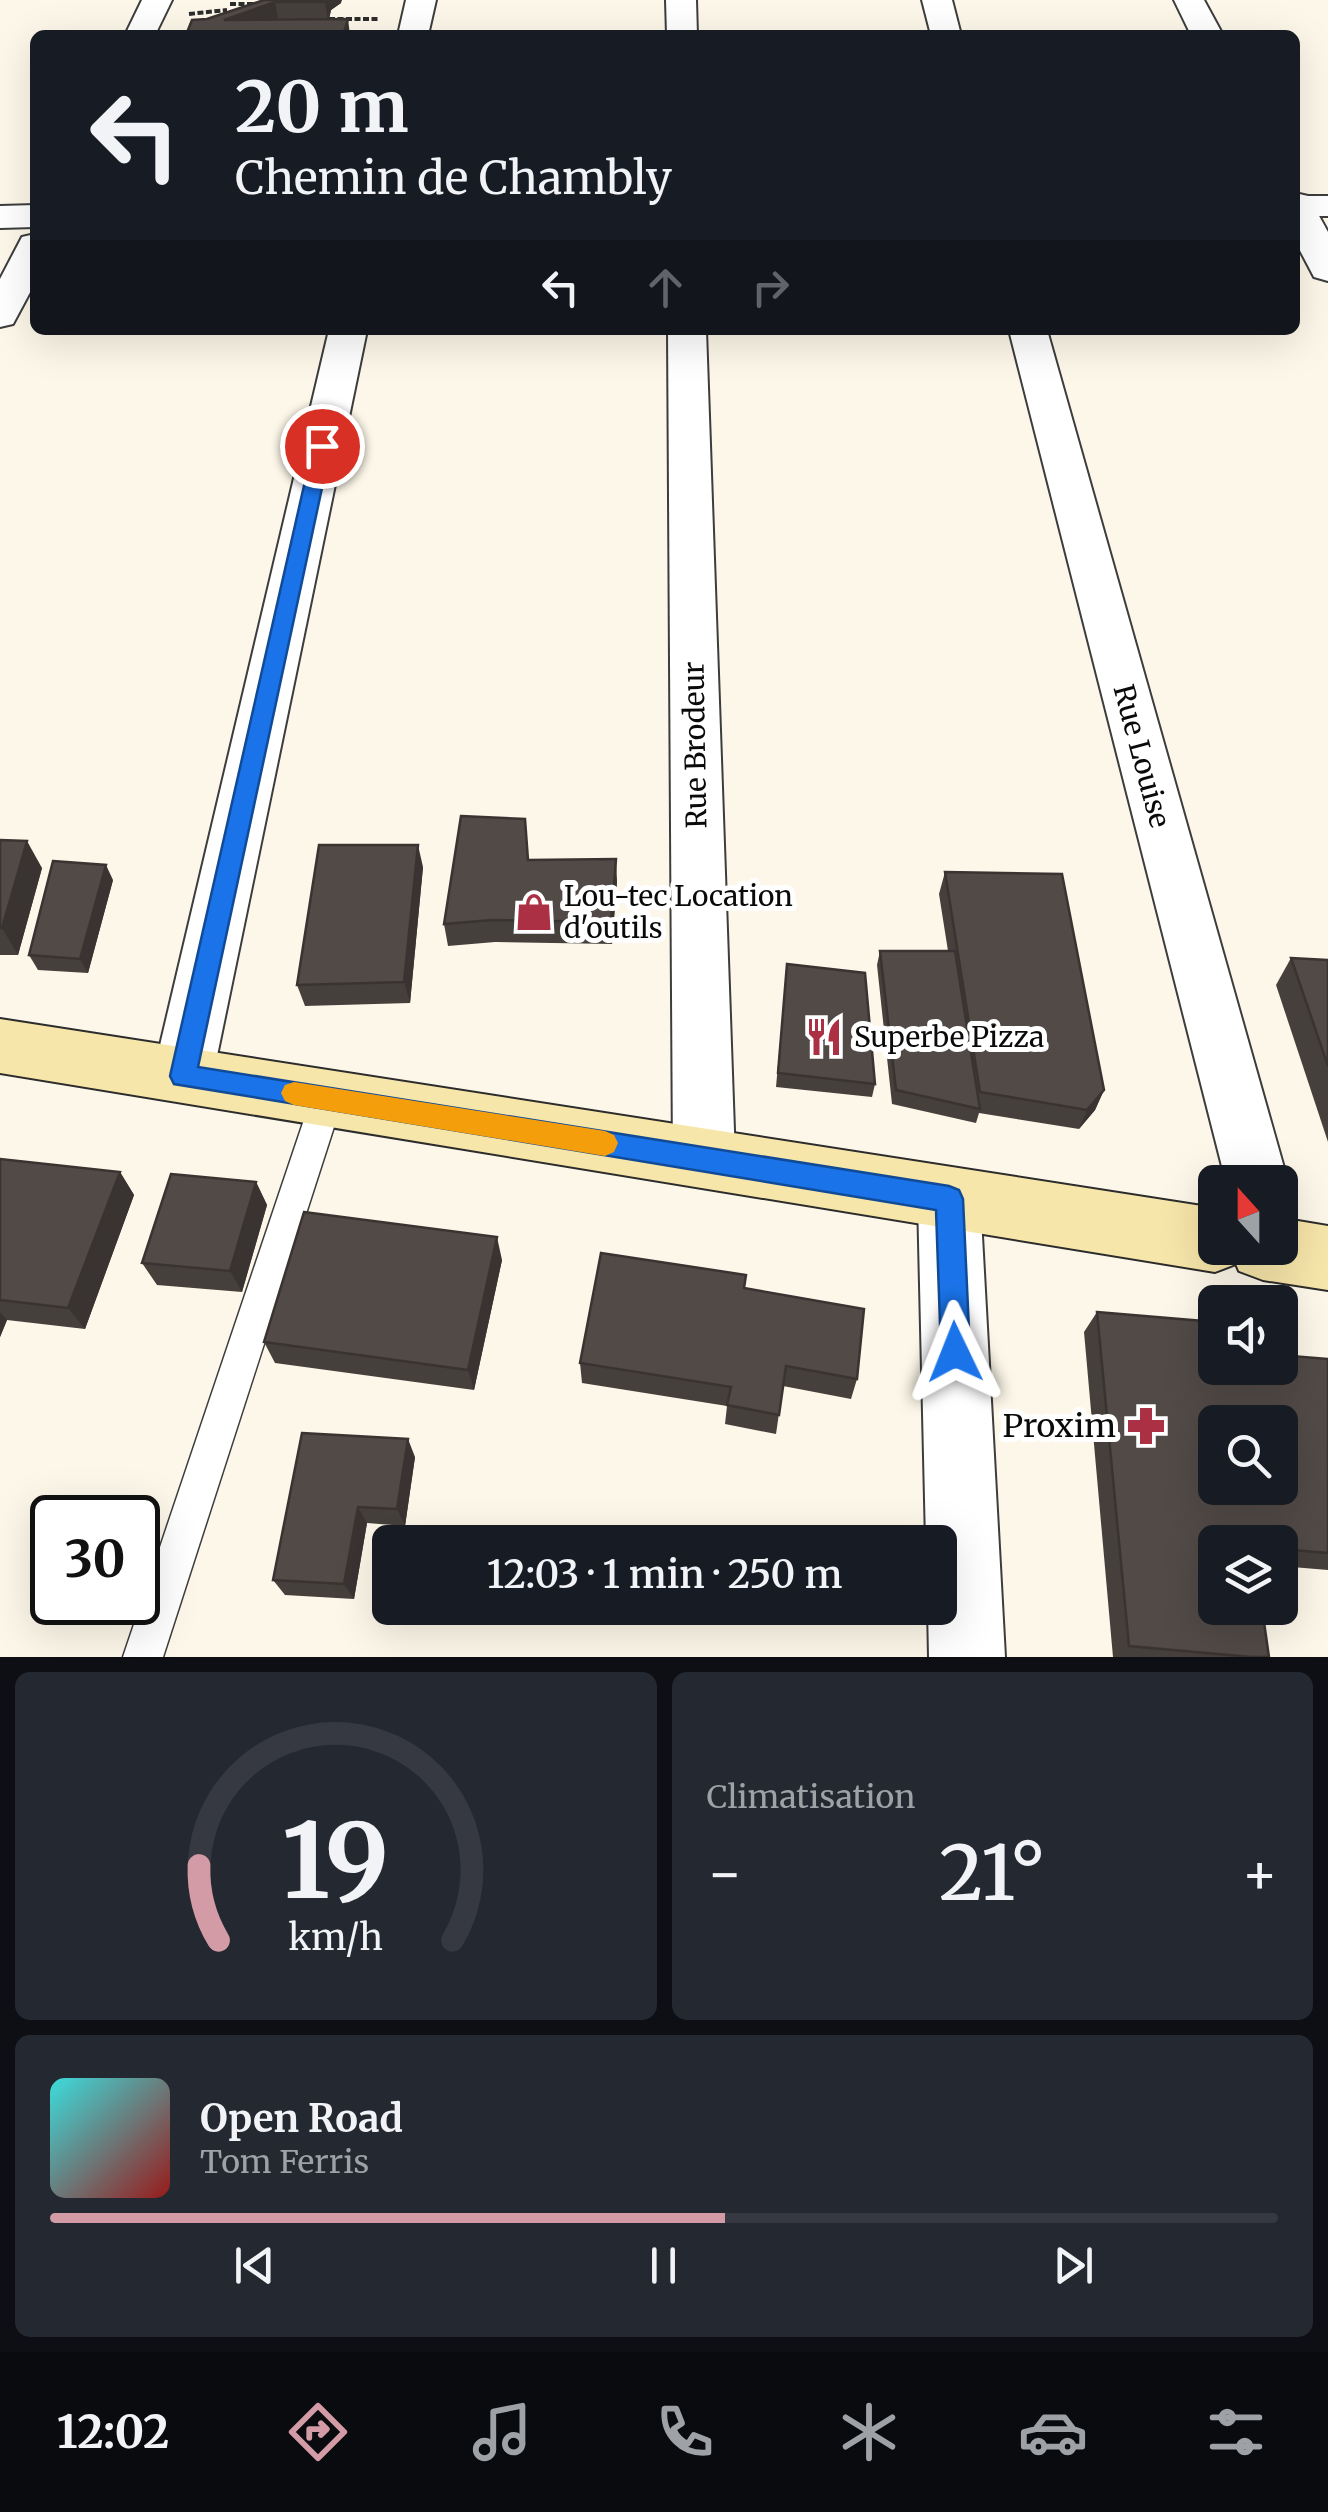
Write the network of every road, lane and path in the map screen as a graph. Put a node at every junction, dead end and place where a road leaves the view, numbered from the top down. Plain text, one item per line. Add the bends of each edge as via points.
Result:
1 (157, 0) edge
2 (681, 0) edge
3 (936, 0) edge
4 (1189, 0) edge
5 (230, 4) dead end
6 (260, 4) edge
7 (329, 18) edge
8 (417, 18) edge
9 (142, 30) edge
10 (682, 30) edge
11 (945, 30) edge
12 (1204, 30) edge
13 (1300, 206) edge
14 (1328, 206) edge
15 (0, 216) edge
16 (30, 216) edge
17 (1300, 216) edge
18 (30, 256) edge
19 (1328, 269) edge
20 (0, 316) edge
21 (347, 335) edge
22 (687, 335) edge
23 (1029, 335) edge
24 (0, 1046) edge
25 (183, 1076) junction
26 (328, 1098) junction
27 (704, 1159) junction
28 (1252, 1165) edge
29 (949, 1199) junction
30 (1198, 1237) edge
31 (143, 1657) edge
32 (968, 1657) edge

1 - 9 street
2 - 10 street
3 - 11 street
4 - 12 street
5 - 6 path
7 - 8 path
13 - 14 street
15 - 16 street
17 - 19 street
18 - 20 street
21 - 25 street
22 - 27 street, Rue Brodeur
23 - 28 street, Rue Louise
24 - 25 main road
25 - 26 main road
26 - 27 main road
26 - 31 lane
27 - 29 main road
29 - 30 main road
29 - 32 street

